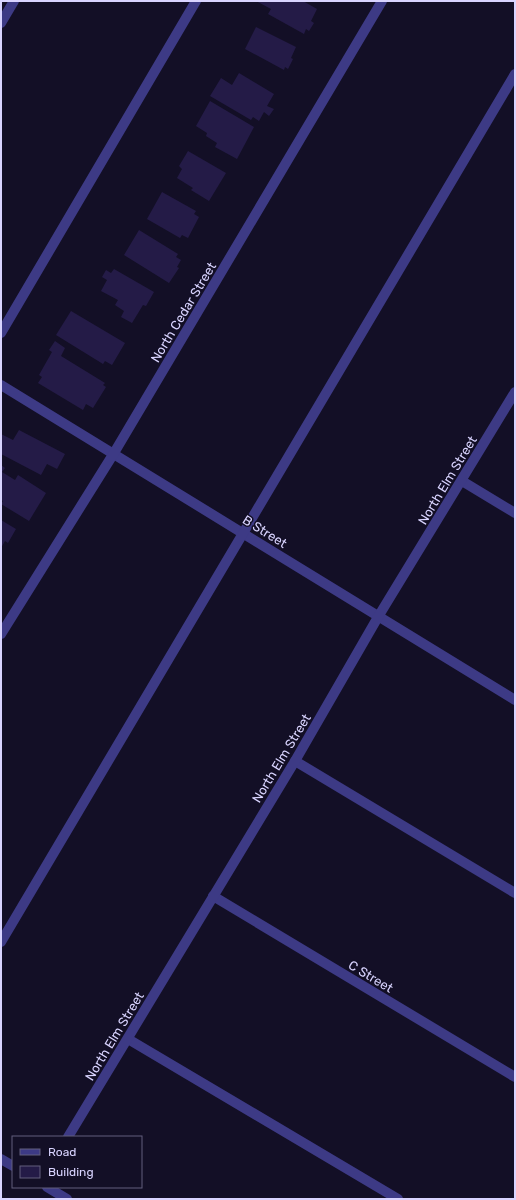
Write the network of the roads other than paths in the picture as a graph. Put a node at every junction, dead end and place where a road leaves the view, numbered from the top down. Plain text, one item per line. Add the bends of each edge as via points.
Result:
1 (14, 1) edge
2 (196, 1) edge
3 (382, 1) edge
4 (1, 23) edge
5 (515, 74) edge
6 (1, 333) edge
7 (1, 385) edge
8 (515, 392) edge
9 (114, 453) junction
10 (462, 481) junction
11 (515, 513) edge
12 (244, 533) junction
13 (378, 616) junction
14 (1, 634) edge
15 (515, 700) edge
16 (295, 761) junction
17 (515, 893) edge
18 (213, 896) junction
19 (1, 942) edge
20 (128, 1038) junction
21 (515, 1078) edge
22 (69, 1136) edge
23 (1, 1160) edge
24 (12, 1166) edge
25 (49, 1188) edge
26 (67, 1199) edge
27 (398, 1199) edge

1 - 4 street
2 - 6 street
3 - 9 street, North Cedar Street
5 - 12 street
7 - 9 street, B Street
8 - 10 street, North Elm Street
9 - 12 street, B Street
9 - 14 street, North Cedar Street
10 - 11 street
10 - 13 street, North Elm Street
12 - 13 street, B Street
12 - 19 street
13 - 15 street, B Street
13 - 16 street, North Elm Street
16 - 17 street
16 - 18 street, North Elm Street
18 - 20 street, North Elm Street
18 - 21 street, C Street
20 - 22 street, North Elm Street
20 - 27 street
23 - 24 street
25 - 26 street

